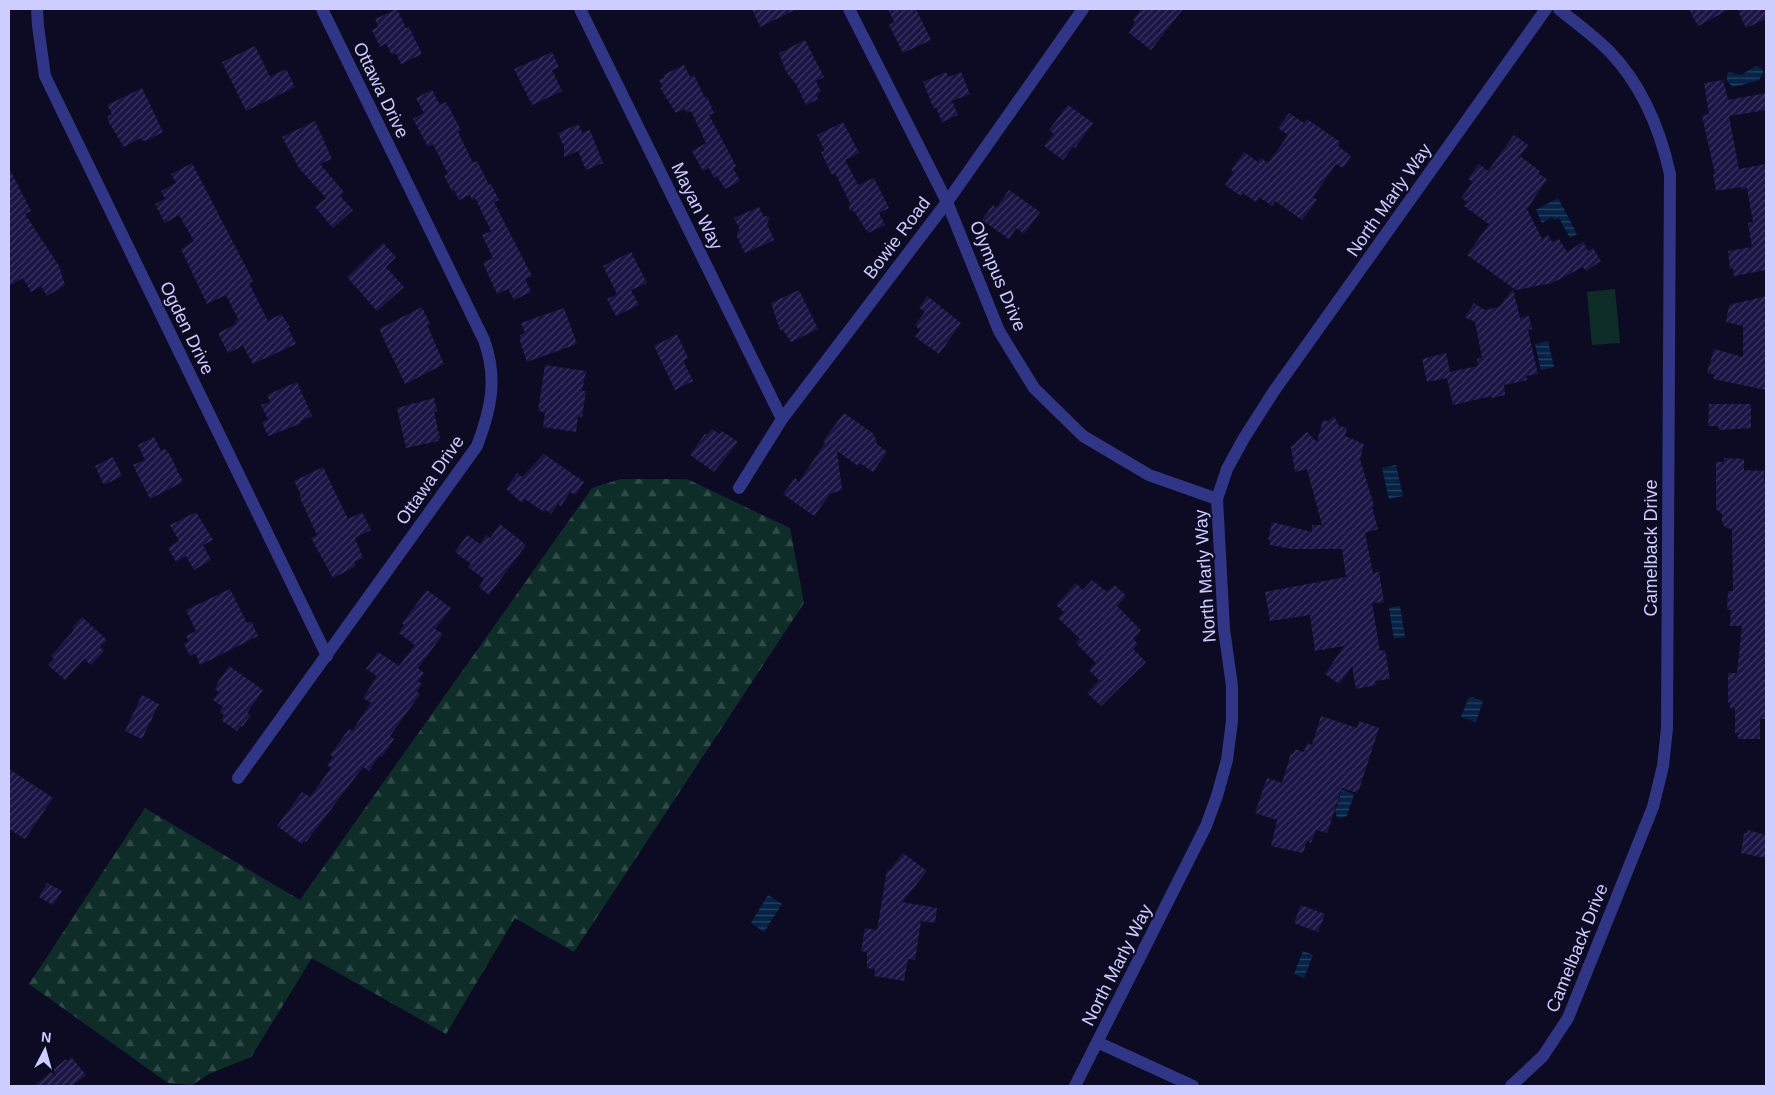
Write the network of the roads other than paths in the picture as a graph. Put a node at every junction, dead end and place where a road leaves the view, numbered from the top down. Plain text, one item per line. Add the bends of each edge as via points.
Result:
1 (37, 9) edge
2 (322, 9) edge
3 (580, 9) edge
4 (849, 9) edge
5 (1083, 9) edge
6 (1546, 9) edge
7 (1559, 9) edge
8 (947, 202) junction
9 (782, 419) junction
10 (739, 488) dead end
11 (1218, 499) junction
12 (327, 656) junction
13 (238, 778) dead end
14 (1097, 1042) junction
15 (1075, 1086) edge
16 (1193, 1086) edge
17 (1511, 1086) edge

1 - 12 street, Ogden Drive via 45,76
2 - 12 street, Ottawa Drive via 484,340 492,361 493,384 487,419 477,446
3 - 9 street, Mayan Way
4 - 8 street, Olympus Drive
5 - 8 street, Bowie Road
6 - 11 street, North Marly Way via 1274,391 1232,461
7 - 17 street, Camelback Drive via 1609,52 1626,72 1654,121 1670,174 1667,728 1663,766 1653,807 1568,1018 1543,1056
8 - 9 street, Bowie Road
8 - 11 street, Olympus Drive via 999,331 1034,388 1083,436 1149,475
9 - 10 street, Bowie Road
11 - 14 street, North Marly Way via 1224,630 1232,686 1232,725 1227,760 1206,826
12 - 13 street, Ottawa Drive
14 - 15 street, North Marly Way
14 - 16 street

